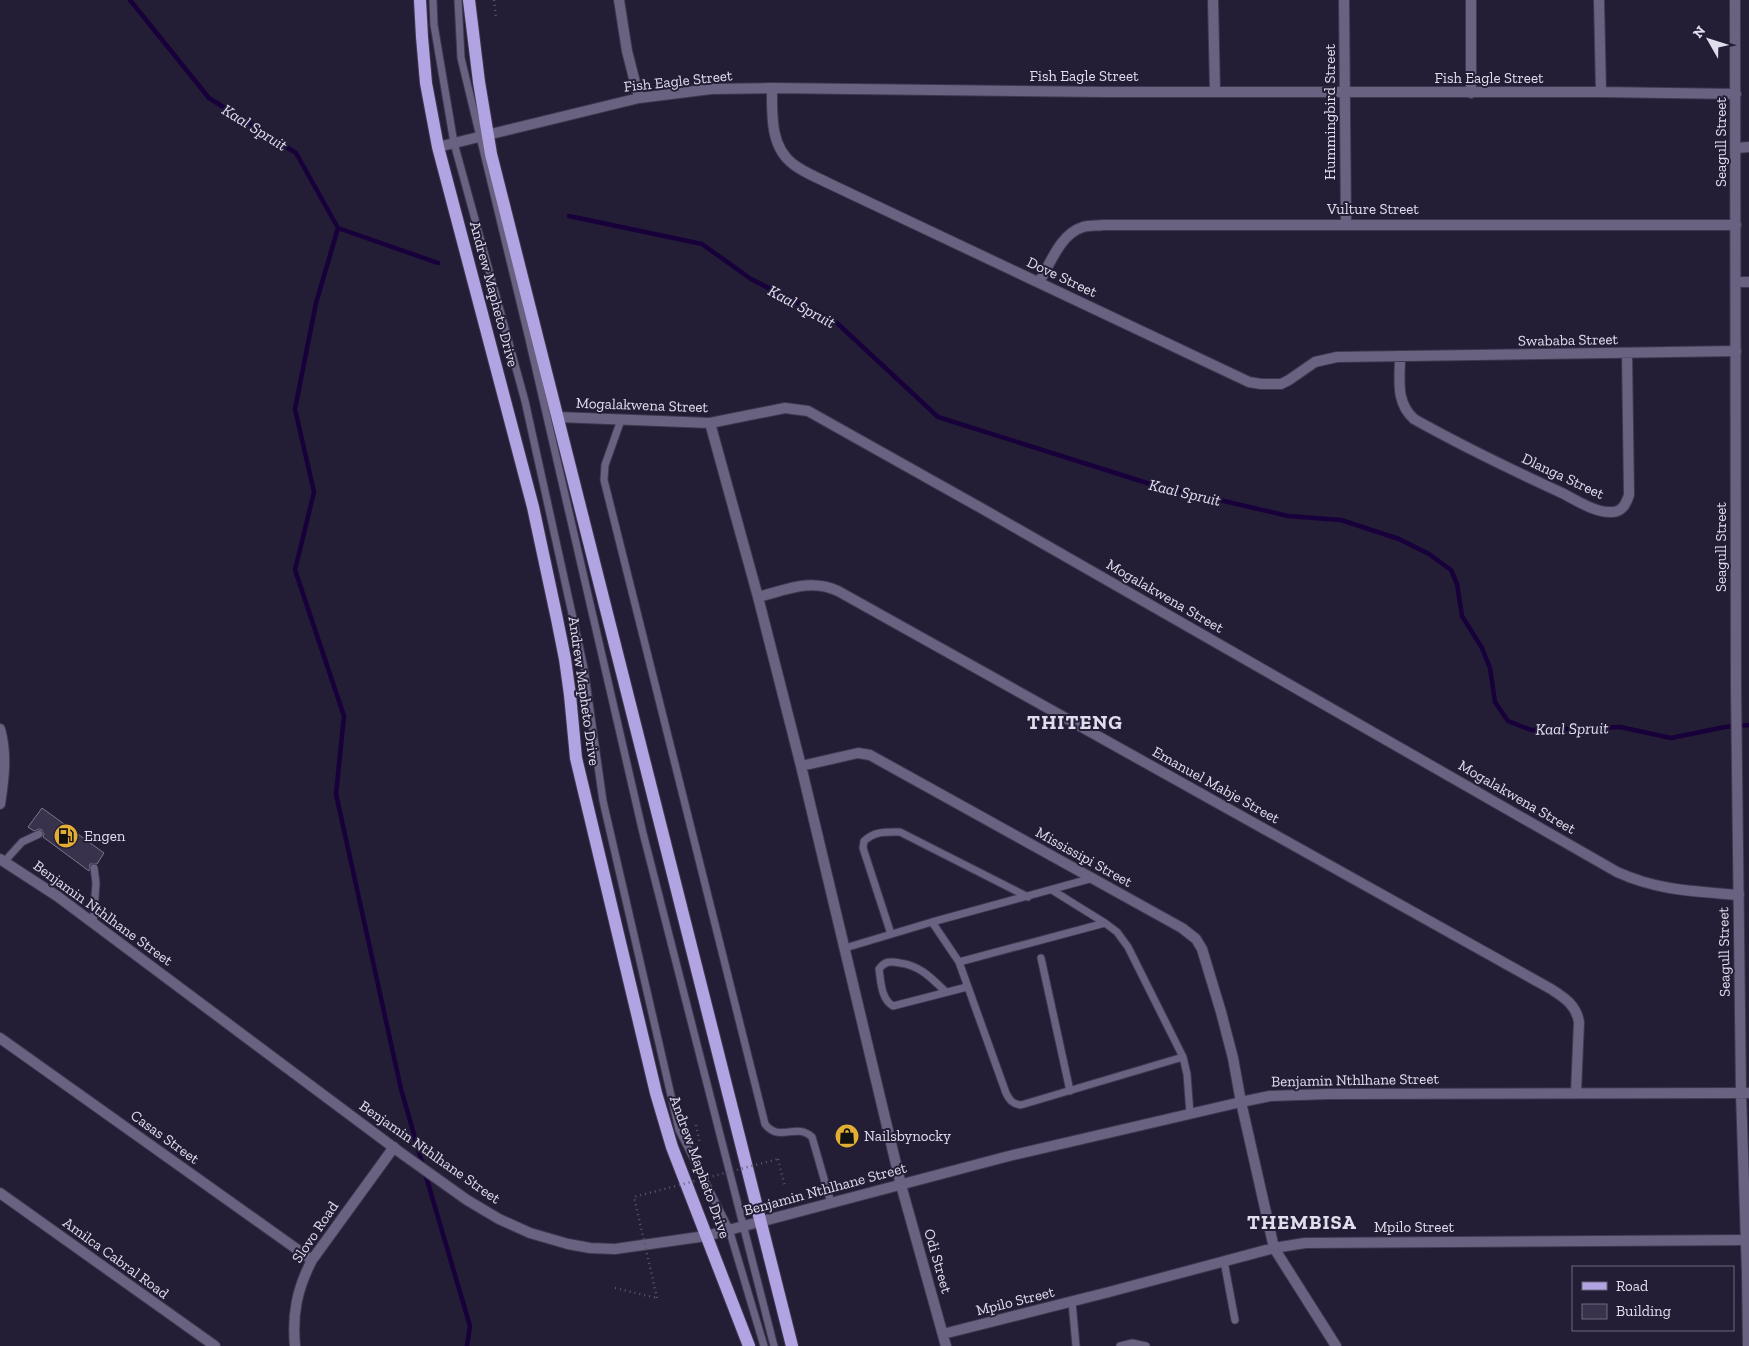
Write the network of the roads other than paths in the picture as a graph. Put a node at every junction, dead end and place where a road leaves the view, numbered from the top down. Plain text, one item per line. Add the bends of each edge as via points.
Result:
1 (420, 0) edge
2 (433, 0) edge
3 (458, 0) edge
4 (469, 0) edge
5 (619, 0) edge
6 (1213, 0) edge
7 (1344, 0) edge
8 (1471, 0) edge
9 (1599, 0) edge
10 (1735, 0) edge
11 (772, 88) junction
12 (1215, 91) junction
13 (1345, 92) junction
14 (1600, 92) junction
15 (1471, 93) junction
16 (1736, 94) junction
17 (638, 98) junction
18 (484, 135) junction
19 (454, 143) junction
20 (438, 147) junction
21 (1749, 147) edge
22 (1736, 148) junction
23 (1346, 224) junction
24 (1736, 225) junction
25 (515, 263) junction
26 (1039, 282) junction
27 (1737, 282) junction
28 (1749, 282) edge
29 (1736, 351) junction
30 (1627, 354) junction
31 (1400, 356) junction
32 (558, 417) junction
33 (621, 420) junction
34 (710, 423) junction
35 (758, 597) junction
36 (0, 729) edge
37 (801, 766) junction
38 (0, 804) edge
39 (39, 834) dead end
40 (2, 861) edge
41 (94, 868) dead end
42 (1093, 878) junction
43 (1052, 890) junction
44 (1738, 895) junction
45 (1028, 897) junction
46 (932, 922) junction
47 (1106, 923) junction
48 (94, 924) junction
49 (891, 934) junction
50 (845, 948) junction
51 (1040, 958) dead end
52 (959, 962) junction
53 (967, 986) junction
54 (946, 992) junction
55 (0, 1038) edge
56 (1183, 1057) junction
57 (1070, 1091) junction
58 (1576, 1092) junction
59 (1745, 1093) edge
60 (1241, 1102) junction
61 (1190, 1114) junction
62 (398, 1150) junction
63 (1747, 1182) edge
64 (901, 1185) junction
65 (0, 1192) edge
66 (830, 1203) junction
67 (761, 1221) junction
68 (744, 1226) junction
69 (729, 1229) junction
70 (706, 1236) junction
71 (1746, 1240) junction
72 (1274, 1248) junction
73 (312, 1260) junction
74 (1224, 1261) junction
75 (1748, 1273) edge
76 (1072, 1302) junction
77 (1235, 1320) dead end
78 (943, 1334) junction
79 (215, 1346) edge
80 (295, 1346) edge
81 (749, 1346) edge
82 (764, 1346) edge
83 (774, 1346) edge
84 (792, 1346) edge
85 (946, 1346) edge
86 (1076, 1346) edge
87 (1120, 1346) edge
88 (1146, 1346) edge
89 (1336, 1346) edge
90 (1748, 1346) edge

1 - 20 main road, Andrew Mapheto Drive via 426,84
2 - 19 lane via 434,25
3 - 18 lane via 461,58
4 - 18 main road, Andrew Mapheto Drive
5 - 17 street
6 - 12 street
7 - 13 street, Hummingbird Street
8 - 15 street
9 - 14 street
10 - 16 street, Seagull Street
11 - 12 street, Fish Eagle Street
11 - 17 street, Fish Eagle Street via 711,89
11 - 26 street, Dove Street via 774,134 786,158 794,164
12 - 13 street, Fish Eagle Street
13 - 15 street, Fish Eagle Street
13 - 23 street, Hummingbird Street
14 - 15 street, Fish Eagle Street
14 - 16 street, Fish Eagle Street
16 - 22 street, Seagull Street
17 - 18 street, Fish Eagle Street
18 - 19 street, Fish Eagle Street
18 - 25 main road, Andrew Mapheto Drive
19 - 20 street, Fish Eagle Street
19 - 69 lane via 525,401 584,668 603,801 679,1130
20 - 70 main road, Andrew Mapheto Drive via 535,516 565,660 576,758 656,1093 672,1147
21 - 22 street
22 - 24 street, Seagull Street
23 - 24 street, Vulture Street
23 - 26 street, Vulture Street via 1085,227 1065,238
24 - 27 street, Seagull Street
25 - 32 main road, Andrew Mapheto Drive
25 - 68 lane via 643,833
26 - 31 street, Dove Street via 1249,382 1281,384 1324,359
27 - 28 street
27 - 29 street, Seagull Street
29 - 30 street, Swababa Street
29 - 44 street, Seagull Street
30 - 31 street, Swababa Street
30 - 31 street, Dlanga Street via 1629,495 1623,507 1613,512 1590,507 1524,476 1414,418 1406,412 1400,396
32 - 33 street, Mogalakwena Street
32 - 67 main road, Andrew Mapheto Drive
33 - 34 street, Mogalakwena Street
33 - 66 lane via 605,465 604,480 765,1124 776,1132 801,1131 812,1137
34 - 35 street, Odi Street
34 - 44 street, Mogalakwena Street via 785,408 816,414 1617,872 1636,881 1669,889
35 - 37 street, Odi Street
35 - 58 street, Emanuel Mabje Street via 813,584 838,591 1551,989 1572,1004 1577,1013
36 - 38 street via 5,759
37 - 42 street, Mississipi Street via 858,753 870,755
37 - 50 street, Odi Street
39 - 40 lane via 22,842
40 - 48 street, Benjamin Nthlhane Street via 58,896
41 - 48 lane
42 - 43 lane
42 - 60 street, Mississipi Street via 1196,939 1222,1012
43 - 45 lane
43 - 47 lane
44 - 59 street, Seagull Street
45 - 46 lane
45 - 49 lane via 900,832 881,831 864,841 864,848
46 - 49 lane
46 - 52 lane
47 - 52 lane
47 - 56 lane via 1128,947
48 - 62 street, Benjamin Nthlhane Street
49 - 50 lane
50 - 64 street, Odi Street
51 - 57 lane
52 - 53 lane
53 - 54 lane
53 - 57 lane via 1010,1100 1022,1104
54 - 54 lane via 893,1006 883,993 879,969 891,961 912,965
55 - 73 street, Casas Street
56 - 57 lane
56 - 61 lane
58 - 59 street, Benjamin Nthlhane Street
58 - 60 street, Benjamin Nthlhane Street via 1329,1094 1270,1096
59 - 63 street, Seagull Street
60 - 61 street, Benjamin Nthlhane Street
60 - 72 street, Mississipi Street
61 - 64 street, Benjamin Nthlhane Street
62 - 70 street, Benjamin Nthlhane Street via 468,1200 530,1234 590,1248 615,1249
62 - 73 street, Slovo Road
63 - 71 street, Seagull Street
64 - 66 street, Benjamin Nthlhane Street
64 - 78 street, Odi Street
65 - 79 street, Amilca Cabral Road
66 - 67 street, Benjamin Nthlhane Street
67 - 68 street, Benjamin Nthlhane Street
67 - 84 main road, Andrew Mapheto Drive
68 - 69 street, Benjamin Nthlhane Street
68 - 83 lane
69 - 70 street, Benjamin Nthlhane Street
69 - 82 lane
70 - 81 main road, Andrew Mapheto Drive
71 - 72 street, Mpilo Street via 1305,1243
71 - 75 street, Seagull Street
72 - 74 street, Mpilo Street
72 - 89 street, Mississipi Street
73 - 80 street, Slovo Road via 301,1280 298,1295
74 - 76 street, Mpilo Street
74 - 77 lane
75 - 90 street, Seagull Street
76 - 78 street, Mpilo Street
76 - 86 lane
78 - 85 street, Odi Street
87 - 88 lane via 1132,1343

